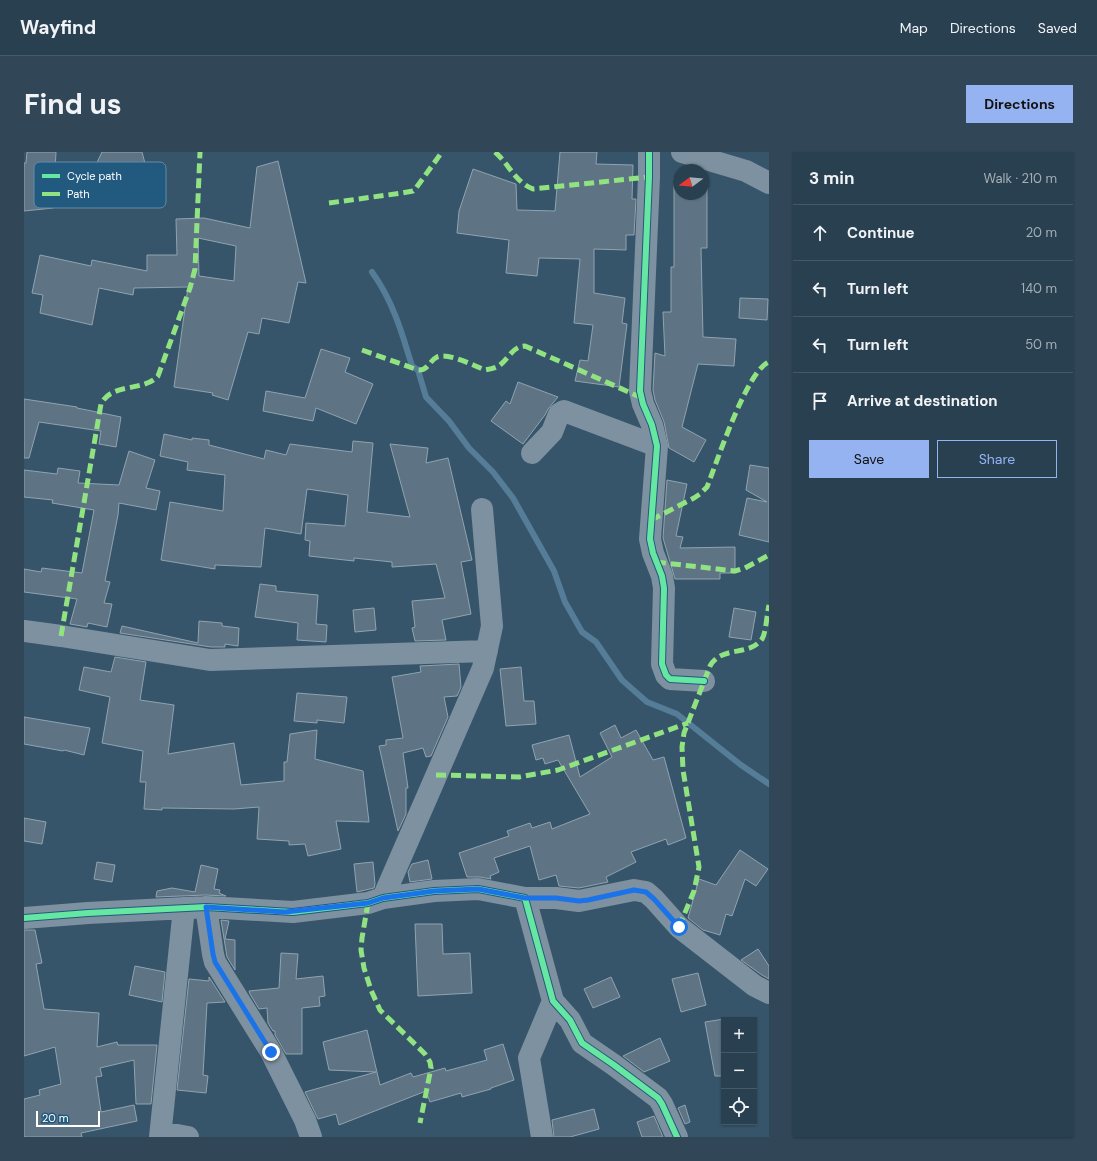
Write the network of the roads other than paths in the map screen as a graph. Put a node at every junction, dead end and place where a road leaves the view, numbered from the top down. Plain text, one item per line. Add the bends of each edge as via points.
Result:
1 (649, 152) edge
2 (682, 152) edge
3 (769, 183) edge
4 (657, 446) junction
5 (532, 453) dead end
6 (482, 509) dead end
7 (24, 631) edge
8 (487, 651) junction
9 (704, 681) dead end
10 (383, 898) junction
11 (525, 898) junction
12 (206, 907) junction
13 (184, 908) junction
14 (24, 918) edge
15 (769, 993) edge
16 (553, 1001) junction
17 (160, 1134) edge
18 (188, 1137) edge
19 (311, 1137) edge
20 (542, 1137) edge
21 (677, 1137) edge

1 - 4 street via 640,391
2 - 3 street via 746,171
4 - 5 street via 564,411 559,414 552,432
4 - 9 street via 650,539 664,588 662,664 670,679
6 - 8 street via 492,626
7 - 8 street via 210,660
8 - 10 street via 483,668
10 - 11 street via 434,891 478,889
10 - 12 street via 368,903 285,912
11 - 15 street via 579,901 634,890 646,892 679,927 755,986
11 - 16 street
12 - 13 street
12 - 19 street via 215,962 271,1052
13 - 14 street
13 - 17 street
16 - 20 street via 530,1058
16 - 21 street via 570,1020 582,1043 658,1098
17 - 18 street

